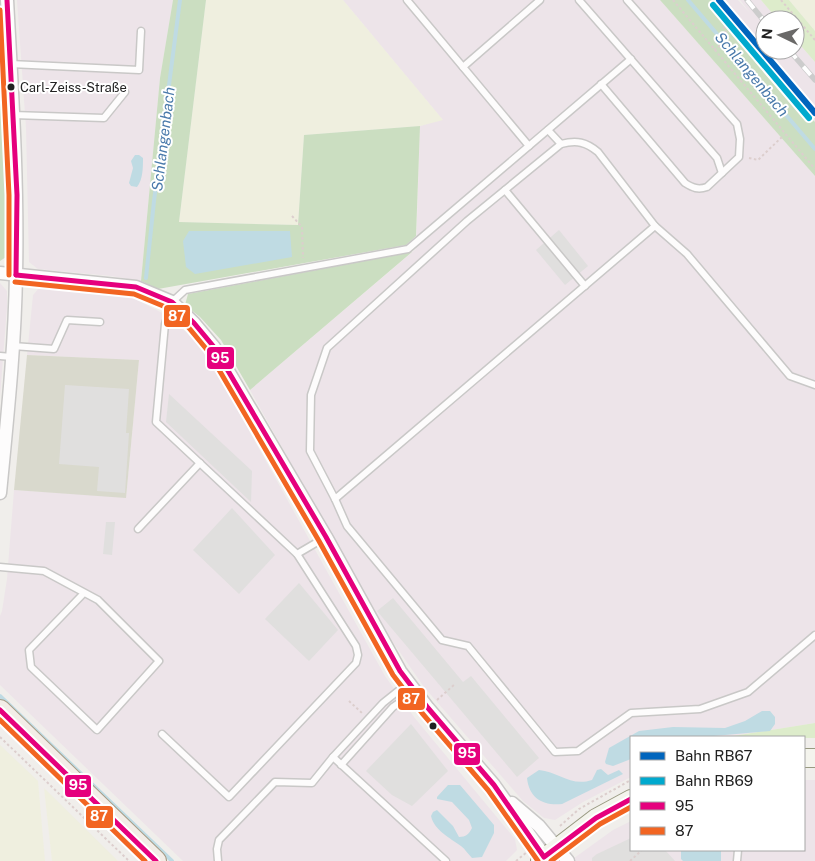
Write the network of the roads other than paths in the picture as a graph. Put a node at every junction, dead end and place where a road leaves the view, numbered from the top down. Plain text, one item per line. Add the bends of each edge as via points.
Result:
1 (7, 0) edge
2 (406, 0) edge
3 (540, 0) edge
4 (579, 0) edge
5 (627, 0) edge
6 (141, 31) dead end
7 (631, 59) junction
8 (10, 64) junction
9 (463, 67) junction
10 (601, 84) junction
11 (125, 92) dead end
12 (13, 115) junction
13 (548, 130) junction
14 (561, 144) junction
15 (530, 146) junction
16 (722, 173) junction
17 (506, 190) junction
18 (655, 226) junction
19 (0, 273) edge
20 (16, 275) junction
21 (585, 286) junction
22 (172, 302) junction
23 (100, 322) dead end
24 (8, 353) edge
25 (5, 385) edge
26 (815, 385) edge
27 (200, 463) junction
28 (0, 493) edge
29 (335, 499) junction
30 (138, 529) dead end
31 (326, 537) junction
32 (297, 554) junction
33 (0, 567) edge
34 (84, 593) junction
35 (815, 635) edge
36 (412, 688) junction
37 (0, 710) edge
38 (0, 726) edge
39 (162, 734) dead end
40 (333, 757) junction
41 (341, 765) junction
42 (630, 800) edge
43 (544, 857) edge
44 (141, 861) edge
45 (156, 861) edge
46 (218, 861) edge
47 (446, 861) edge

1 - 8 street
2 - 9 lane
3 - 9 lane
4 - 7 lane
5 - 16 lane via 737,124 739,157
6 - 8 lane via 139,70
7 - 10 lane
7 - 16 lane via 717,158
8 - 12 street
9 - 15 lane
10 - 13 lane
10 - 16 lane via 685,183 701,189
11 - 12 lane via 104,118
12 - 20 street
13 - 14 lane
13 - 15 lane
14 - 17 lane
14 - 18 lane via 579,141 589,144
15 - 22 lane via 408,249 185,290
17 - 21 lane
17 - 29 lane via 467,221 327,348 310,395 310,451
18 - 21 lane
18 - 26 lane via 687,254 790,376
19 - 20 street
20 - 22 street via 136,287
20 - 24 street
21 - 29 lane
22 - 27 lane via 165,324 156,422
22 - 31 street via 214,347
23 - 24 lane via 67,320 54,349
24 - 25 street
25 - 28 street
27 - 30 lane
27 - 32 lane
29 - 35 lane via 348,526 442,640 468,646 555,752 578,751 631,713 700,710 748,692
31 - 32 lane
31 - 36 street
32 - 39 lane via 356,646 356,663 229,797
33 - 34 lane via 44,571
34 - 34 lane via 98,600 159,662 97,730 31,667 29,650
36 - 40 lane via 383,702
36 - 41 lane
36 - 43 street via 494,785
37 - 45 main road
38 - 44 main road
40 - 41 lane
40 - 46 lane via 312,783 275,782 219,840 216,849
41 - 47 lane
42 - 43 main road via 596,818

